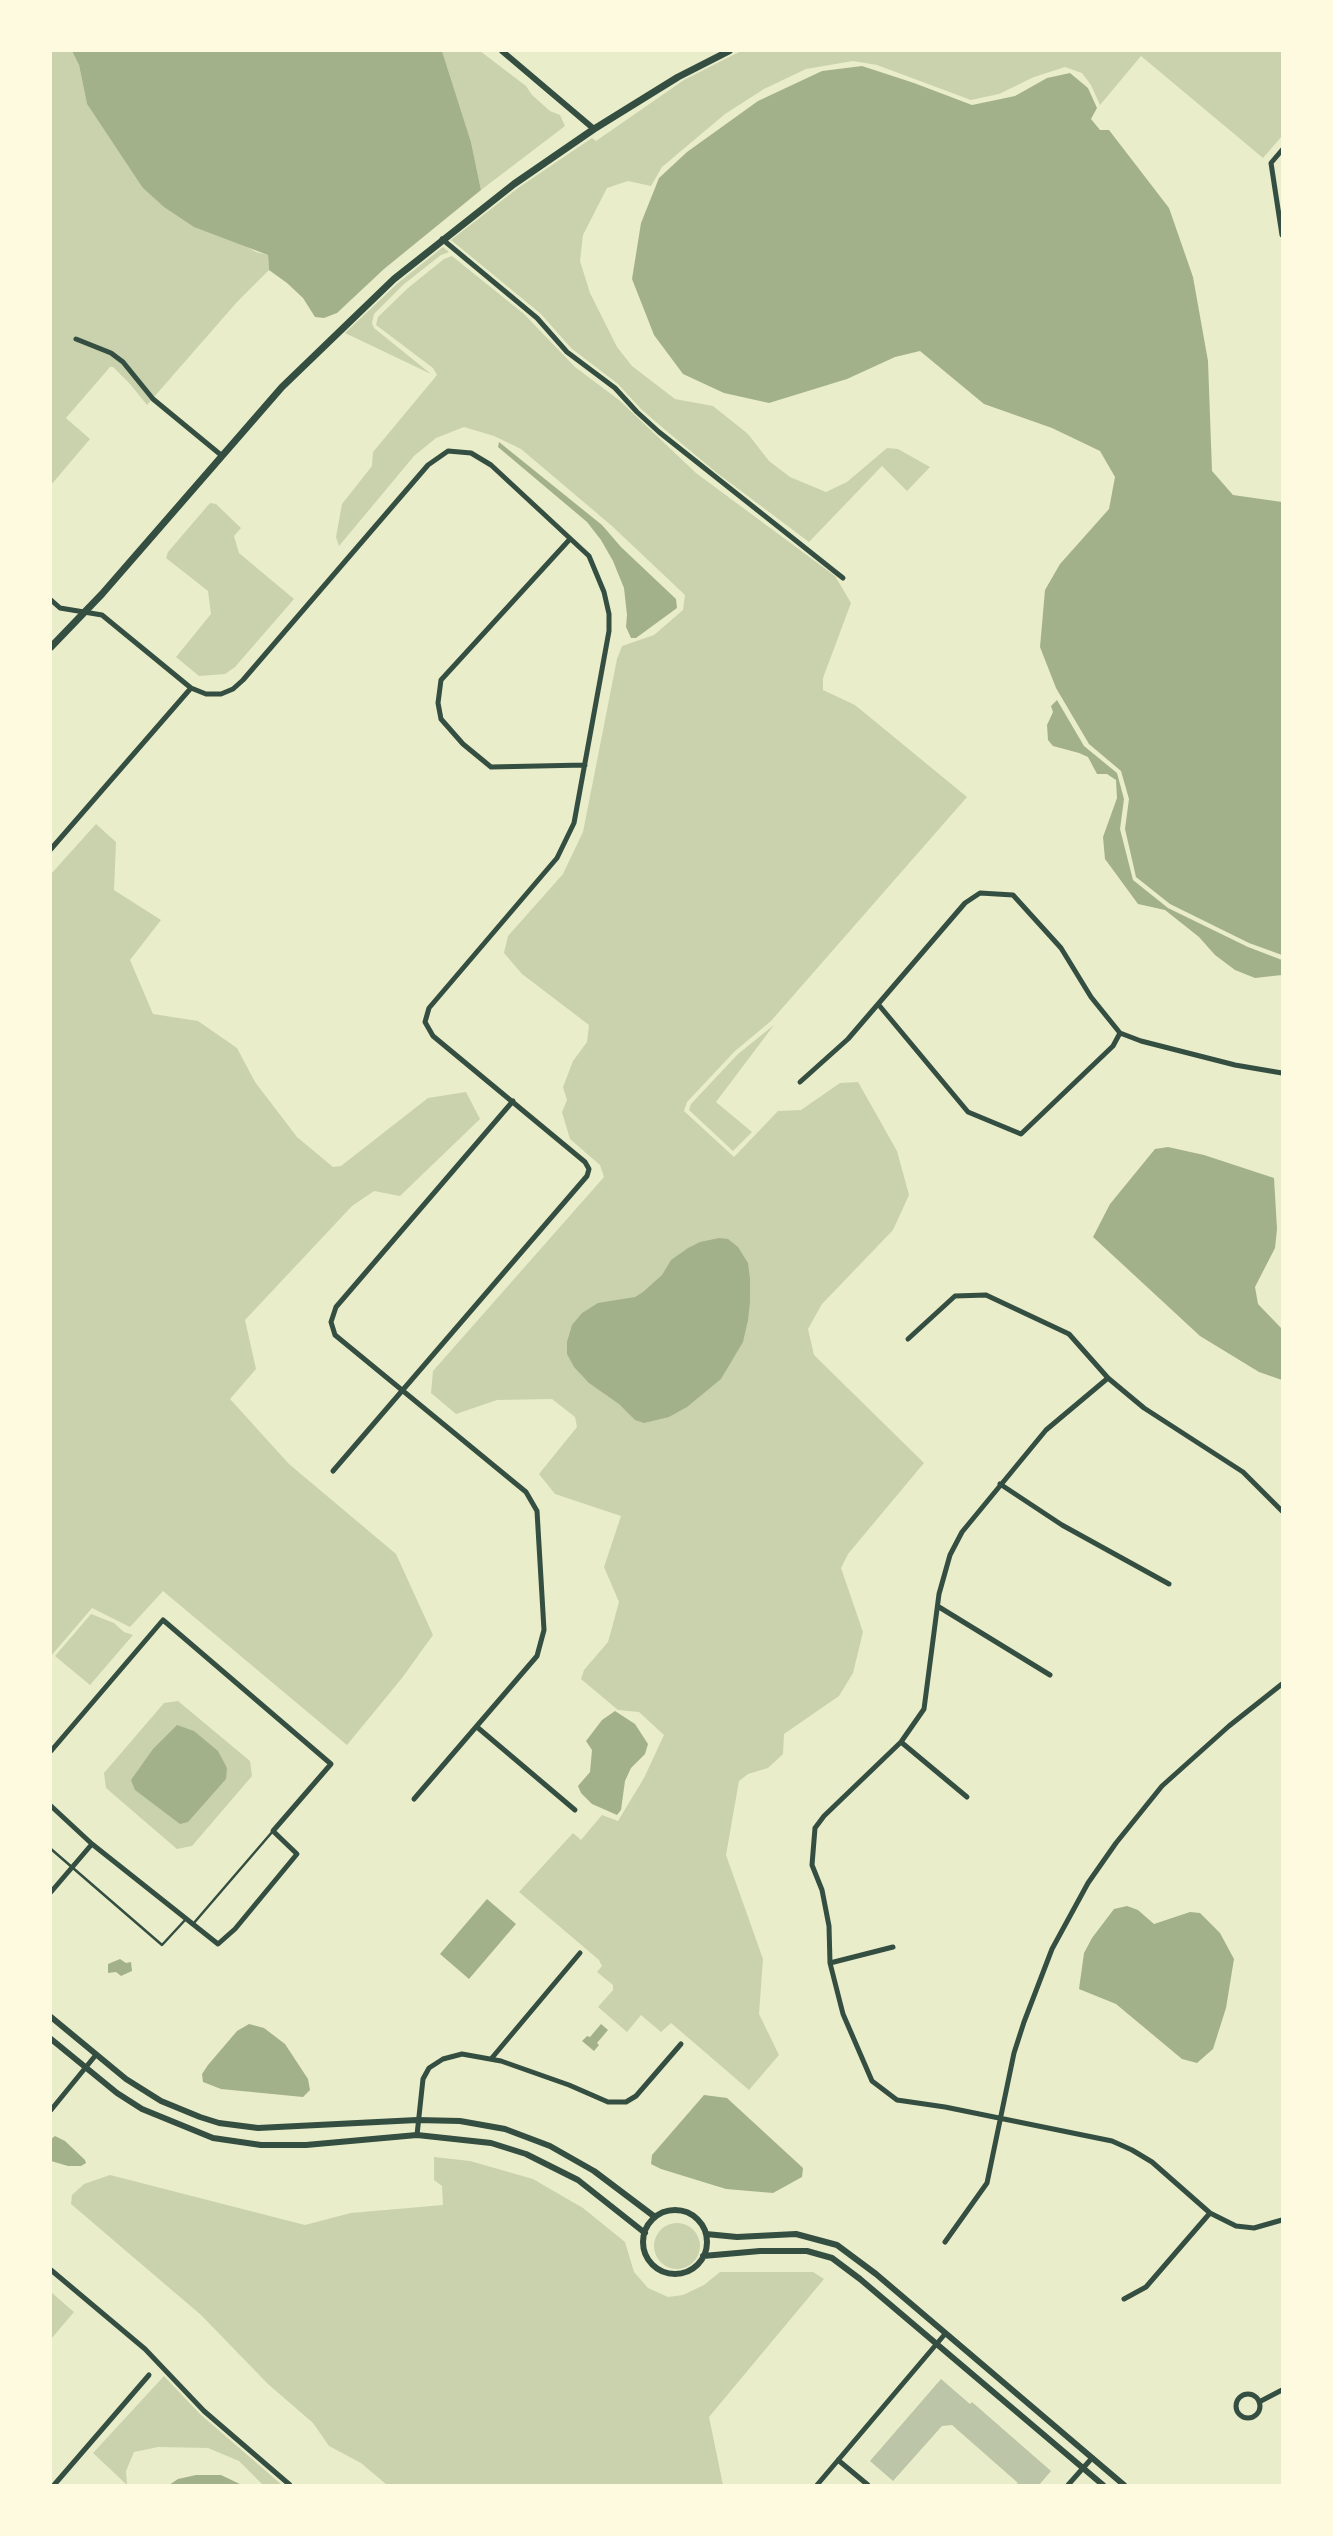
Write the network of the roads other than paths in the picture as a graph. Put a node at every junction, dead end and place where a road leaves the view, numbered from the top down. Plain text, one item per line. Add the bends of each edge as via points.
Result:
1 (502, 51) edge
2 (729, 51) edge
3 (594, 129) junction
4 (1282, 150) edge
5 (1282, 235) edge
6 (442, 239) junction
7 (76, 339) dead end
8 (221, 455) junction
9 (570, 539) junction
10 (843, 578) dead end
11 (51, 600) edge
12 (83, 612) junction
13 (51, 647) edge
14 (191, 688) junction
15 (585, 765) junction
16 (51, 849) edge
17 (878, 1004) junction
18 (1120, 1033) junction
19 (1282, 1073) edge
20 (800, 1083) dead end
21 (513, 1101) junction
22 (908, 1339) dead end
23 (1108, 1377) junction
24 (402, 1391) junction
25 (333, 1471) dead end
26 (1000, 1484) junction
27 (1282, 1511) edge
28 (1168, 1584) dead end
29 (939, 1607) junction
30 (1050, 1675) dead end
31 (1282, 1684) edge
32 (477, 1727) junction
33 (901, 1742) junction
34 (51, 1751) edge
35 (967, 1797) dead end
36 (414, 1800) dead end
37 (51, 1806) edge
38 (575, 1810) dead end
39 (273, 1831) junction
40 (92, 1844) junction
41 (51, 1849) edge
42 (73, 1867) junction
43 (51, 1892) edge
44 (186, 1919) junction
45 (193, 1924) junction
46 (894, 1947) dead end
47 (580, 1954) dead end
48 (830, 1963) junction
49 (51, 2017) edge
50 (51, 2039) edge
51 (681, 2044) dead end
52 (95, 2056) junction
53 (491, 2059) junction
54 (85, 2068) junction
55 (51, 2109) edge
56 (1000, 2118) junction
57 (417, 2120) junction
58 (416, 2134) junction
59 (1210, 2213) junction
60 (655, 2217) junction
61 (1282, 2220) edge
62 (645, 2233) junction
63 (706, 2234) junction
64 (945, 2242) dead end
65 (704, 2256) junction
66 (51, 2270) edge
67 (1124, 2298) dead end
68 (945, 2334) junction
69 (937, 2344) junction
70 (149, 2375) dead end
71 (1282, 2390) edge
72 (1259, 2402) junction
73 (1092, 2458) junction
74 (838, 2460) junction
75 (1083, 2468) junction
76 (54, 2485) edge
77 (290, 2485) edge
78 (817, 2485) edge
79 (868, 2485) edge
80 (1068, 2485) edge
81 (1103, 2485) edge
82 (1124, 2485) edge

1 - 3 street
2 - 3 main road
3 - 6 main road
4 - 5 street via 1271,163
6 - 8 main road via 282,387
6 - 10 street via 537,318 567,352 615,388 659,432
7 - 8 street via 123,362 159,404
8 - 12 main road
9 - 14 street via 491,466 471,453 448,452 428,466 233,690 206,694
9 - 15 street via 589,556 609,614
9 - 15 street via 441,680 438,703 441,719 491,767
11 - 12 street via 60,608
12 - 13 main road
12 - 14 street via 102,615
14 - 16 street
15 - 21 street via 574,823 557,858 429,1007 425,1022 433,1036
17 - 18 street via 968,1112 1021,1134 1113,1046
17 - 18 street via 965,903 980,893 1013,895 1061,948
17 - 20 street
18 - 19 street
21 - 24 street via 336,1307 331,1322 335,1335
21 - 24 street via 585,1162 587,1176
22 - 23 street via 955,1296 986,1295 1069,1334
23 - 26 street via 1046,1430
23 - 27 street via 1144,1408 1243,1472
24 - 25 street
24 - 32 street via 526,1492 537,1511 542,1645
26 - 28 street via 1062,1525
26 - 29 street via 950,1555
29 - 30 street
29 - 33 street via 924,1709
31 - 56 street via 1162,1786 1088,1883 1037,1985 1014,2053
32 - 36 street
32 - 38 street
33 - 35 street
33 - 48 street via 815,1828 813,1865 829,1926
34 - 39 street via 163,1620 331,1764
37 - 40 street
39 - 45 lane
39 - 45 street via 297,1854 235,1929 218,1944
40 - 42 street
40 - 44 street
41 - 42 lane
42 - 43 street
42 - 44 lane via 162,1945
44 - 45 street
46 - 48 street
47 - 53 street
48 - 56 street via 843,2014 872,2081 897,2099
49 - 52 street
50 - 54 street
51 - 53 street via 626,2102 608,2102
52 - 54 street
52 - 57 street via 161,2101 219,2123 258,2128
53 - 57 street via 462,2054 429,2068 422,2079
54 - 55 street
54 - 58 street via 142,2109 213,2138 306,2145
56 - 59 street via 1111,2141 1132,2150
56 - 64 street via 987,2183
57 - 58 street
57 - 60 street via 505,2129 550,2146 594,2171
58 - 62 street via 491,2143 526,2154 578,2180
59 - 61 street via 1237,2226 1254,2228
59 - 67 street via 1146,2287
60 - 62 street
60 - 63 street via 677,2210 690,2213
62 - 65 street via 646,2257 667,2273 692,2269
63 - 65 street
63 - 68 street via 737,2238 796,2234 837,2245
65 - 69 street via 807,2251 832,2258
66 - 77 street via 145,2349 204,2411
68 - 69 street
68 - 73 street
69 - 74 street
69 - 75 street
70 - 76 street
71 - 72 street
72 - 72 street via 1244,2394 1236,2409 1251,2417
73 - 75 street
73 - 82 street
74 - 78 street
74 - 79 street
75 - 80 street
75 - 81 street

